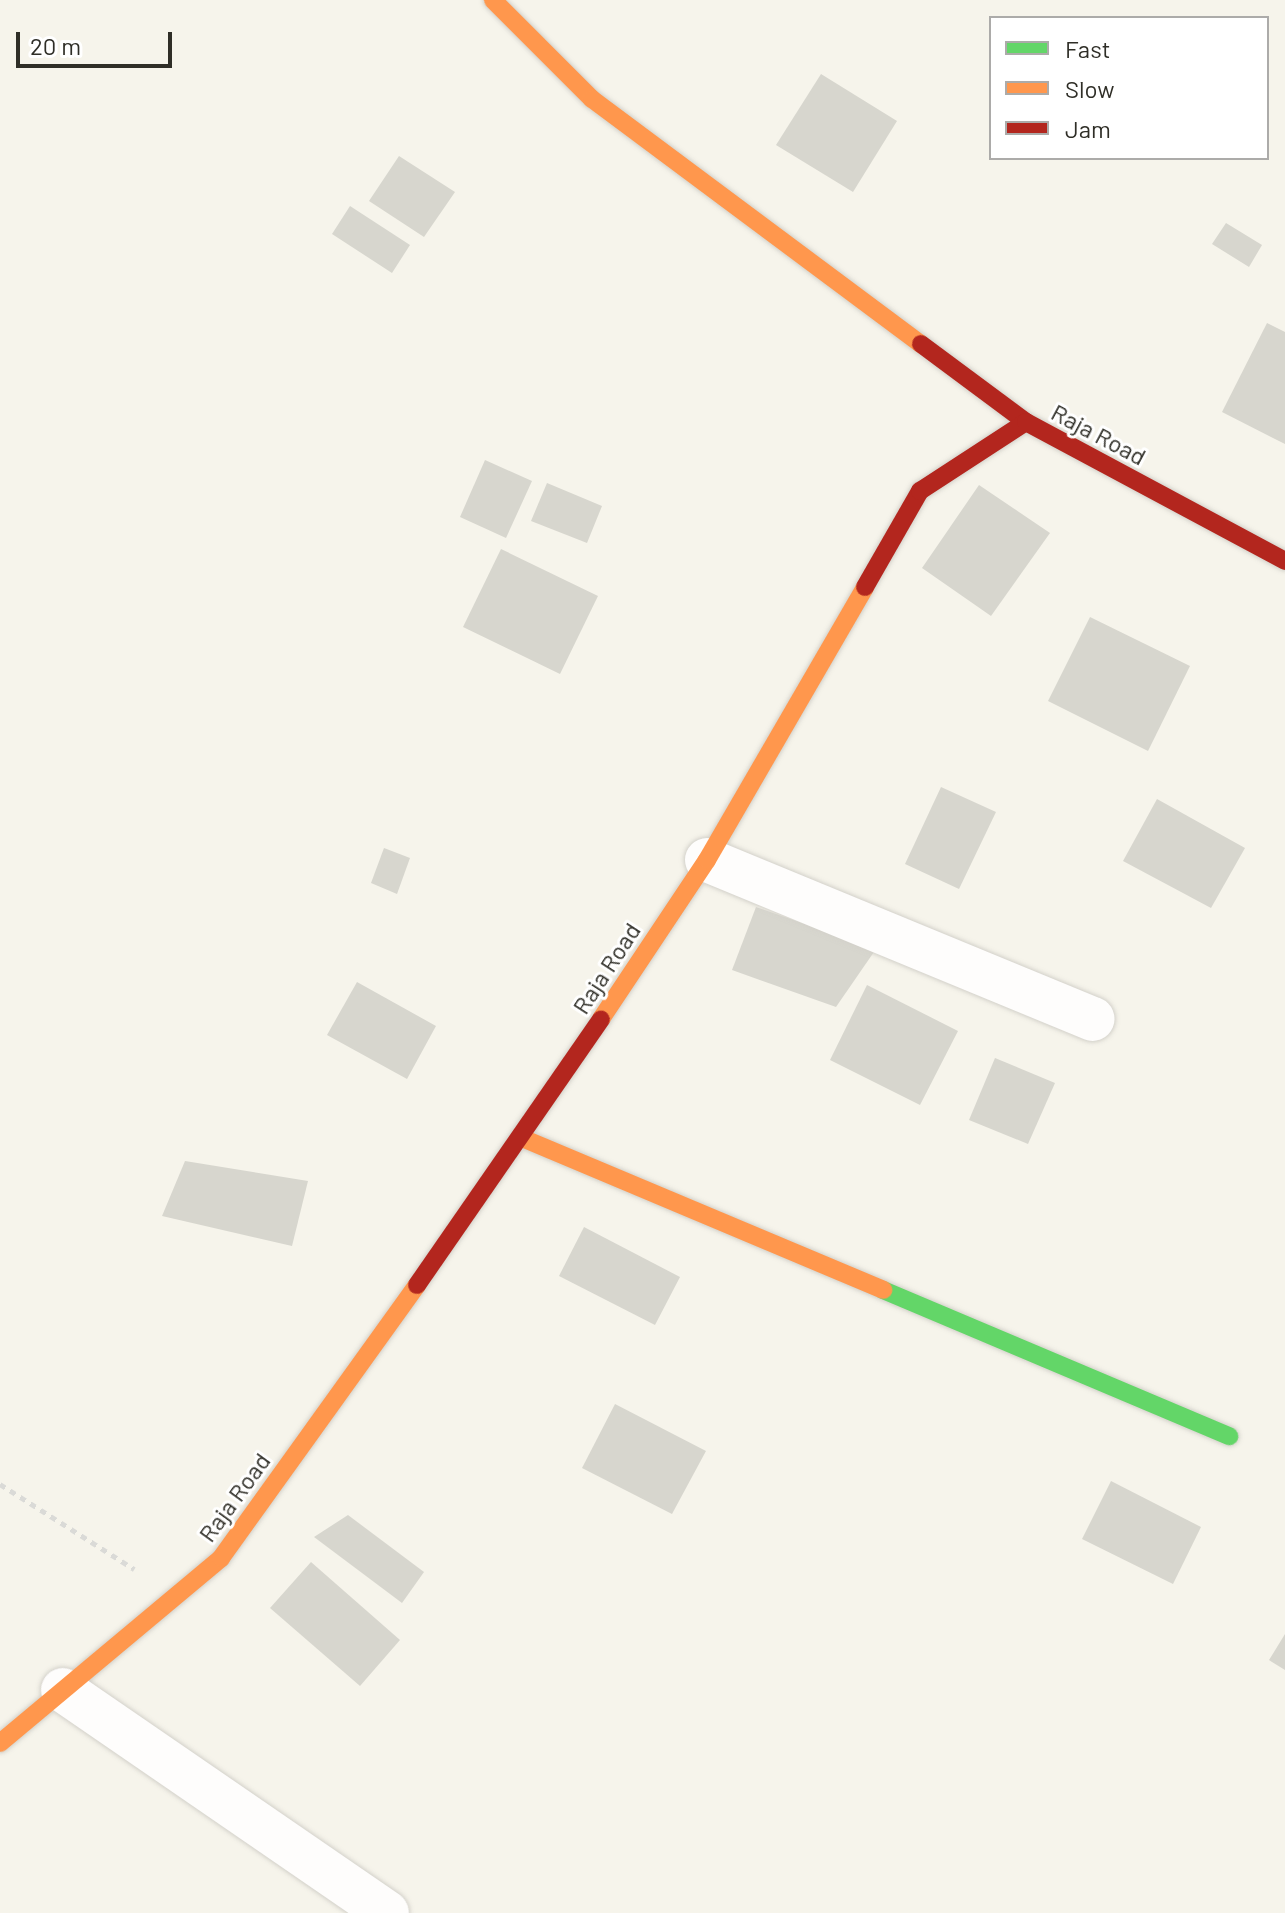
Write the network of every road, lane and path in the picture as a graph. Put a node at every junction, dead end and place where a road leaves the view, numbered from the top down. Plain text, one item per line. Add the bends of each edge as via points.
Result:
1 (493, 0) edge
2 (1026, 422) junction
3 (1285, 561) edge
4 (707, 860) junction
5 (1092, 1019) dead end
6 (522, 1138) junction
7 (1229, 1436) dead end
8 (0, 1484) edge
9 (176, 1595) junction
10 (63, 1690) junction
11 (0, 1743) edge
12 (387, 1913) edge

1 - 2 street via 592,99
2 - 3 street, Raja Road
2 - 4 street, Raja Road via 920,491
4 - 5 street
4 - 6 street, Raja Road
6 - 7 street
6 - 9 street, Raja Road via 221,1558
8 - 9 path
9 - 10 street, Raja Road
10 - 11 street, Raja Road
10 - 12 street

